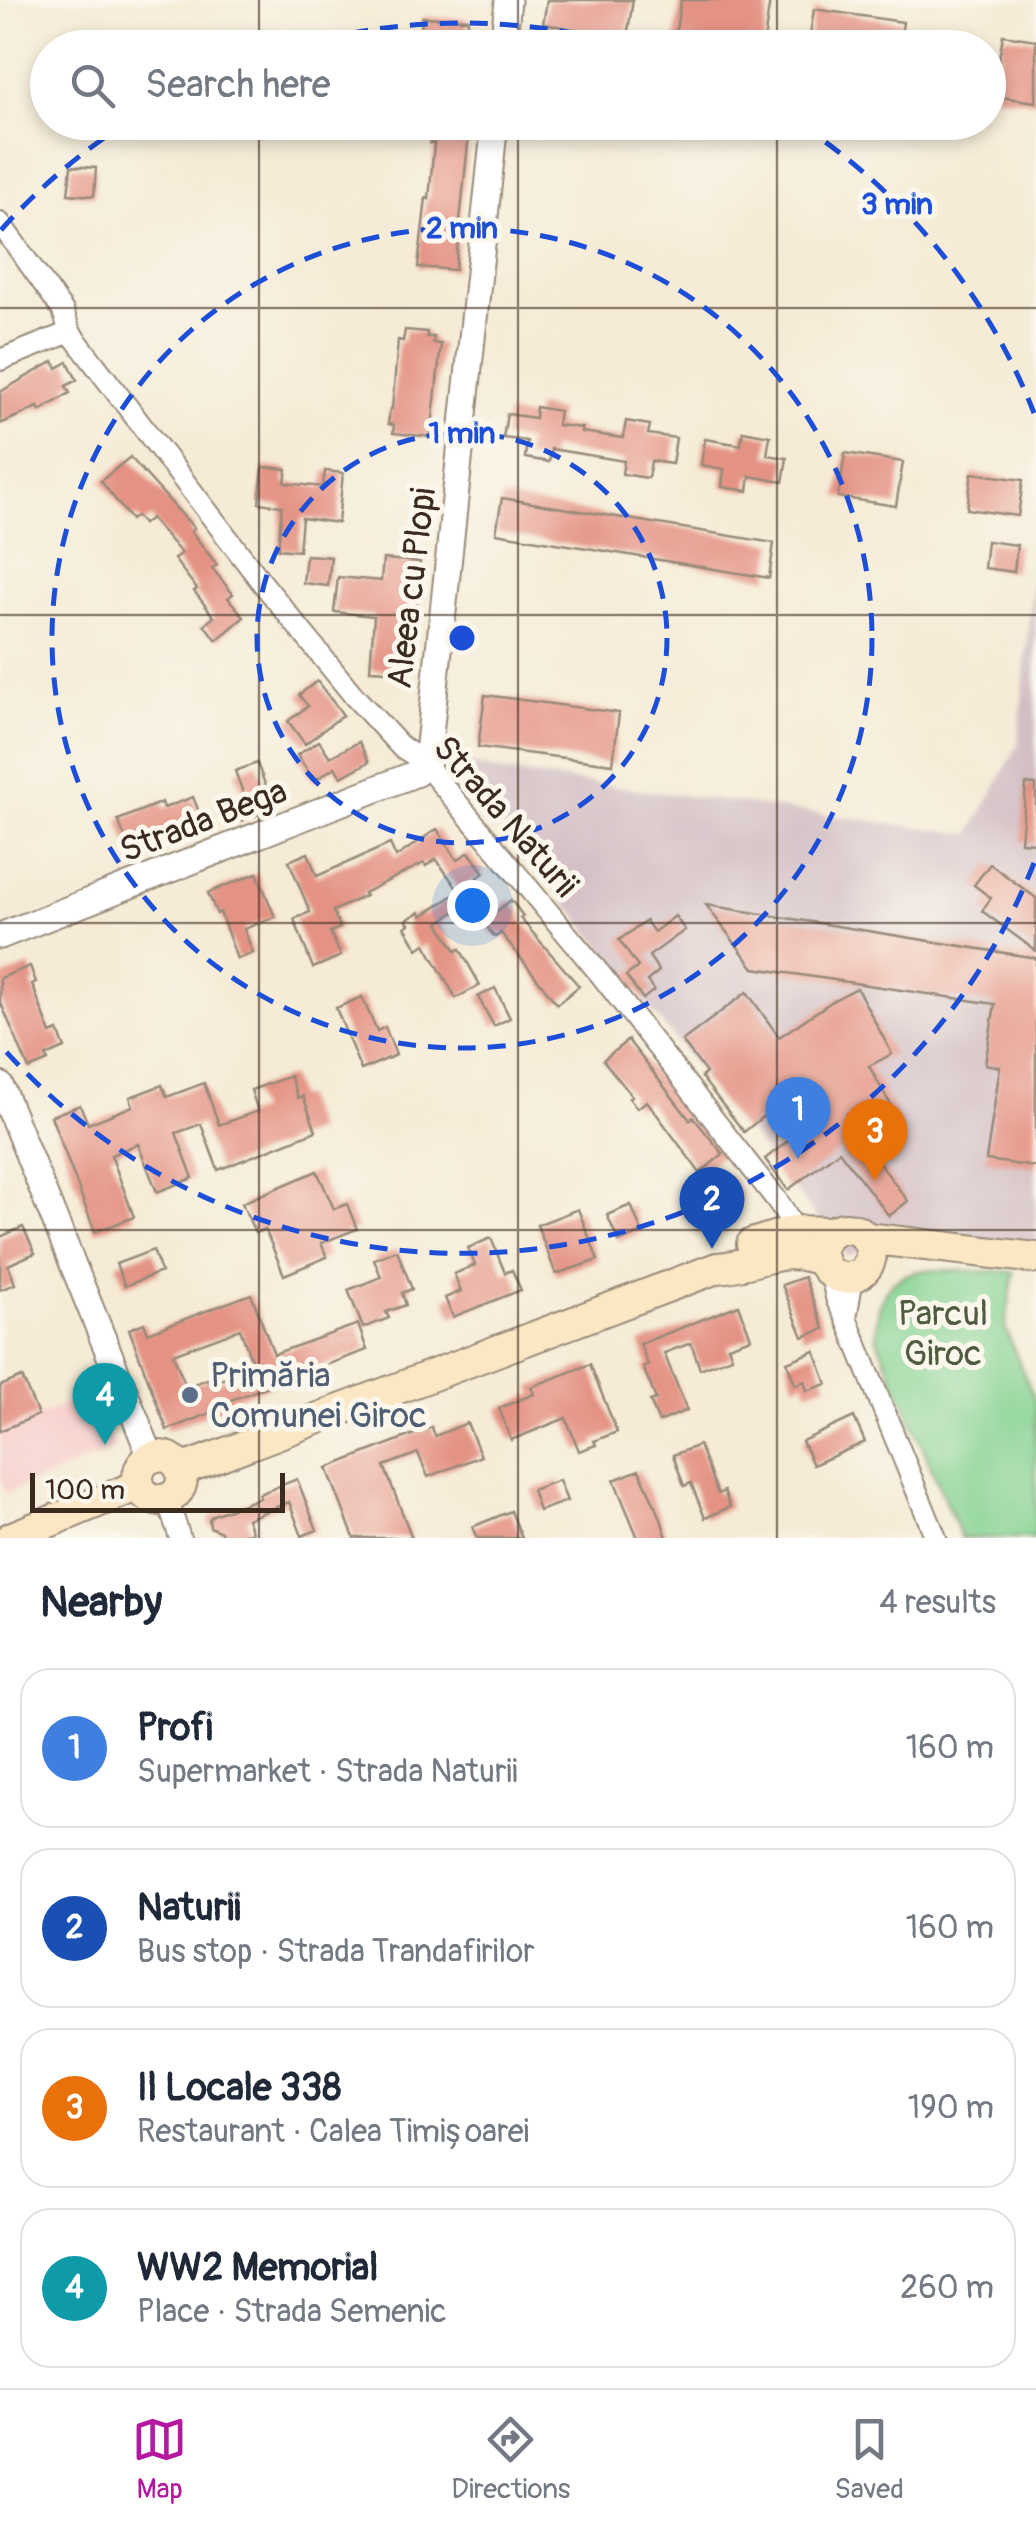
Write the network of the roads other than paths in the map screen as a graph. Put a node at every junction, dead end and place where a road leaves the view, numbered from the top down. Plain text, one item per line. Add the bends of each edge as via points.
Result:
1 (508, 0) edge
2 (505, 30) edge
3 (493, 140) edge
4 (0, 223) edge
5 (70, 332) junction
6 (0, 360) edge
7 (427, 763) junction
8 (0, 936) edge
9 (0, 1085) edge
10 (830, 1247) junction
11 (1036, 1258) edge
12 (182, 1470) junction
13 (145, 1471) junction
14 (167, 1499) junction
15 (10, 1538) edge
16 (180, 1538) edge
17 (936, 1538) edge

1 - 2 street
3 - 7 street, Aleea cu Plopi
4 - 5 street, Strada Naturii
5 - 6 street
5 - 7 street, Strada Naturii via 354,696 401,747
7 - 8 street, Strada Bega via 417,773
7 - 10 street, Strada Naturii via 731,1139
9 - 13 street
10 - 11 main road via 919,1246
10 - 12 main road via 717,1268
10 - 17 street via 846,1318
12 - 13 main road via 158,1455
12 - 14 main road via 181,1485
13 - 14 main road via 142,1491
13 - 15 main road
14 - 16 street

